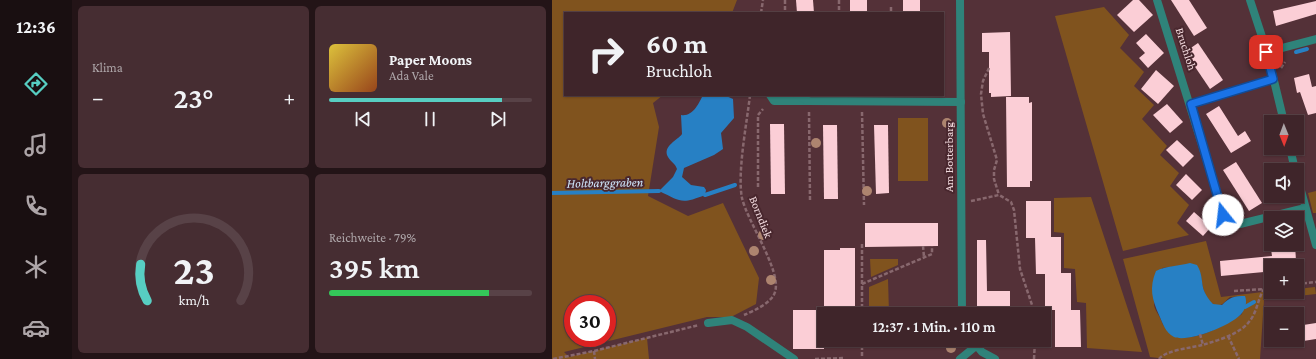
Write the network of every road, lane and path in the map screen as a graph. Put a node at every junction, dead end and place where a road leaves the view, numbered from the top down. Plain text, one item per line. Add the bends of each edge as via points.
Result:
1 (763, 0) edge
2 (785, 0) edge
3 (839, 0) edge
4 (960, 0) edge
5 (1157, 0) edge
6 (1250, 0) edge
7 (891, 7) dead end
8 (762, 12) edge
9 (785, 12) edge
10 (839, 12) edge
11 (892, 12) edge
12 (1316, 39) edge
13 (1266, 52) junction
14 (989, 68) dead end
15 (1273, 79) junction
16 (750, 96) edge
17 (771, 96) edge
18 (799, 96) edge
19 (808, 102) junction
20 (961, 102) junction
21 (1191, 104) junction
22 (763, 109) dead end
23 (809, 112) dead end
24 (862, 112) dead end
25 (1282, 115) edge
26 (758, 187) dead end
27 (999, 195) junction
28 (810, 200) dead end
29 (971, 201) dead end
30 (1304, 203) edge
31 (864, 205) dead end
32 (1305, 208) junction
33 (862, 244) dead end
34 (1316, 245) edge
35 (923, 246) dead end
36 (932, 246) dead end
37 (924, 258) junction
38 (1316, 282) edge
39 (1304, 283) edge
40 (862, 284) junction
41 (1264, 289) joint
42 (1234, 291) dead end
43 (862, 307) edge
44 (962, 307) edge
45 (1033, 307) edge
46 (732, 320) junction
47 (708, 323) joint
48 (1200, 334) dead end
49 (1228, 336) junction
50 (1203, 345) junction
51 (862, 347) edge
52 (970, 347) edge
53 (978, 347) edge
54 (1035, 347) edge
55 (594, 351) junction
56 (844, 358) edge
57 (862, 358) dead end
58 (554, 359) edge
59 (595, 359) edge
60 (794, 359) edge
61 (815, 359) edge
62 (960, 359) edge
63 (995, 359) edge
64 (1034, 359) edge
65 (1159, 359) edge
66 (1239, 359) edge

1 - 8 path
2 - 9 path
3 - 10 path
4 - 20 street, Am Botterbarg
5 - 21 street, Bruchloh
6 - 13 street
7 - 11 path
12 - 13 street
13 - 15 street
14 - 27 path via 981,94 983,114 997,160 994,180
15 - 21 street
15 - 25 street
16 - 46 path, Borndiek via 740,184 742,200 773,273 776,287 775,294 766,303
17 - 19 street via 778,102
18 - 19 street
19 - 20 street
20 - 44 street, Am Botterbarg
21 - 32 street, Bruchloh via 1223,215 1229,223 1240,224
22 - 26 path via 758,114
23 - 28 path
24 - 31 path
27 - 29 path
27 - 45 path via 1011,202 1014,210 1020,269
30 - 32 street
32 - 34 street
33 - 40 path
35 - 37 path
36 - 37 path via 932,254
37 - 40 path
38 - 39 path
40 - 43 path
41 - 42 path
41 - 49 path via 1251,319 1244,327
46 - 47 street
46 - 60 street via 747,327
47 - 55 path
48 - 50 path
49 - 50 path
49 - 66 path
50 - 65 path via 1166,354
51 - 57 path
52 - 62 street
53 - 63 street
54 - 64 path
55 - 58 path
55 - 59 path
56 - 61 path

